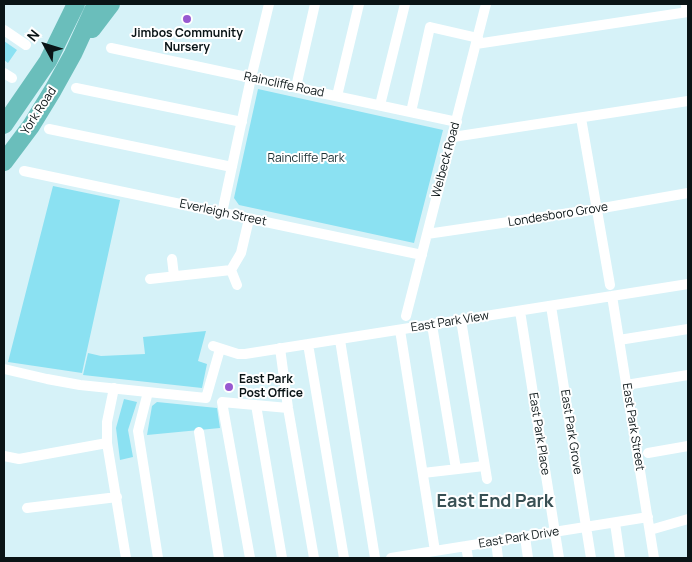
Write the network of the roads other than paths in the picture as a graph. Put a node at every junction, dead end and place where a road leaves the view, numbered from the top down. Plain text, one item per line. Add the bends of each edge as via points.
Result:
1 (96, 4) edge
2 (111, 4) edge
3 (269, 4) edge
4 (315, 4) edge
5 (360, 4) edge
6 (406, 4) edge
7 (486, 4) edge
8 (75, 6) edge
9 (688, 12) edge
10 (4, 30) edge
11 (477, 41) junction
12 (26, 45) dead end
13 (111, 48) dead end
14 (73, 54) junction
15 (251, 78) junction
16 (296, 87) junction
17 (76, 88) dead end
18 (337, 96) junction
19 (688, 101) edge
20 (380, 105) junction
21 (411, 112) junction
22 (581, 118) junction
23 (242, 122) junction
24 (456, 122) junction
25 (4, 125) edge
26 (49, 128) dead end
27 (453, 137) junction
28 (4, 162) edge
29 (232, 167) junction
30 (24, 171) dead end
31 (688, 193) edge
32 (597, 210) junction
33 (222, 213) junction
34 (249, 219) junction
35 (427, 234) junction
36 (422, 255) junction
37 (172, 260) dead end
38 (231, 270) junction
39 (174, 276) junction
40 (150, 279) dead end
41 (688, 284) edge
42 (237, 285) dead end
43 (610, 285) dead end
44 (612, 296) junction
45 (552, 306) junction
46 (520, 311) junction
47 (406, 316) dead end
48 (461, 320) junction
49 (432, 325) junction
50 (688, 329) edge
51 (400, 330) junction
52 (340, 340) junction
53 (619, 340) junction
54 (308, 344) junction
55 (280, 348) junction
56 (4, 369) edge
57 (688, 375) edge
58 (626, 385) junction
59 (114, 388) junction
60 (148, 392) junction
61 (256, 405) junction
62 (288, 408) junction
63 (199, 432) dead end
64 (107, 443) junction
65 (688, 446) edge
66 (648, 453) dead end
67 (4, 456) edge
68 (484, 466) junction
69 (456, 469) junction
70 (423, 473) junction
71 (486, 479) dead end
72 (116, 497) junction
73 (27, 508) dead end
74 (648, 518) junction
75 (688, 519) edge
76 (615, 523) junction
77 (586, 527) junction
78 (650, 530) junction
79 (554, 532) junction
80 (524, 537) junction
81 (496, 542) junction
82 (466, 546) junction
83 (435, 551) junction
84 (411, 557) edge
85 (126, 558) edge
86 (158, 558) edge
87 (219, 558) edge
88 (250, 558) edge
89 (282, 558) edge
90 (314, 558) edge
91 (344, 558) edge
92 (375, 558) edge
93 (391, 558) edge
94 (468, 558) edge
95 (498, 558) edge
96 (528, 558) edge
97 (559, 558) edge
98 (591, 558) edge
99 (620, 558) edge
100 (654, 558) edge

1 - 14 highway, York Road
2 - 14 highway
3 - 15 street
4 - 16 street
5 - 18 street
6 - 20 street
7 - 11 street, Welbeck Road
8 - 25 highway, York Road via 48,61
9 - 11 street
10 - 12 street
11 - 21 street via 430,27
11 - 24 street, Welbeck Road
13 - 15 street, Raincliffe Road
14 - 28 highway, York Road via 31,126
15 - 16 street, Raincliffe Road
15 - 23 street
16 - 18 street, Raincliffe Road
17 - 23 street
18 - 20 street, Raincliffe Road
19 - 22 street
20 - 21 street, Raincliffe Road
21 - 24 street, Raincliffe Road
22 - 27 street
22 - 32 street
23 - 29 street
24 - 27 street, Welbeck Road
26 - 29 street
27 - 35 street, Welbeck Road
29 - 33 street
30 - 33 street, Everleigh Street
31 - 32 street, Londesboro Grove
32 - 35 street, Londesboro Grove
32 - 43 street
33 - 34 street, Everleigh Street
34 - 36 street, Everleigh Street
34 - 38 street via 241,253
35 - 36 street, Welbeck Road
36 - 47 street, Welbeck Road
37 - 39 street
38 - 39 street
38 - 42 street
39 - 40 street
41 - 44 street, East Park View
44 - 45 street, East Park View
44 - 53 street, East Park Street
45 - 46 street, East Park View
45 - 77 street, East Park Grove
46 - 48 street, East Park View
46 - 79 street, East Park Place
48 - 49 street, East Park View
48 - 68 street
49 - 51 street, East Park View
49 - 69 street
50 - 53 street
51 - 52 street, East Park View
51 - 70 street
52 - 54 street, East Park View
52 - 92 street
53 - 58 street, East Park Street
54 - 55 street, East Park View
54 - 91 street
55 - 60 street, East Park View via 244,354 216,348 206,398
55 - 62 street
56 - 59 street via 47,380
57 - 58 street
58 - 74 street, East Park Street
59 - 60 street
59 - 64 street via 107,422
60 - 86 street via 138,431
61 - 62 street
61 - 88 street via 222,402
61 - 89 street
62 - 90 street
63 - 87 street
64 - 67 street via 20,459
64 - 72 street
65 - 66 street
68 - 69 street
68 - 71 street
69 - 70 street
70 - 83 street
72 - 73 street
72 - 85 street
74 - 76 street, East Park Drive
74 - 78 street, East Park Street
75 - 78 street
76 - 77 street, East Park Drive
76 - 99 street
77 - 79 street, East Park Drive
77 - 98 street, East Park Grove
78 - 100 street, East Park Street
79 - 80 street, East Park Drive
79 - 97 street, East Park Place
80 - 81 street, East Park Drive
80 - 96 street
81 - 82 street, East Park Drive
81 - 95 street
82 - 83 street, East Park Drive
82 - 94 street
83 - 84 street, East Park Drive
84 - 93 street, East Park Drive

